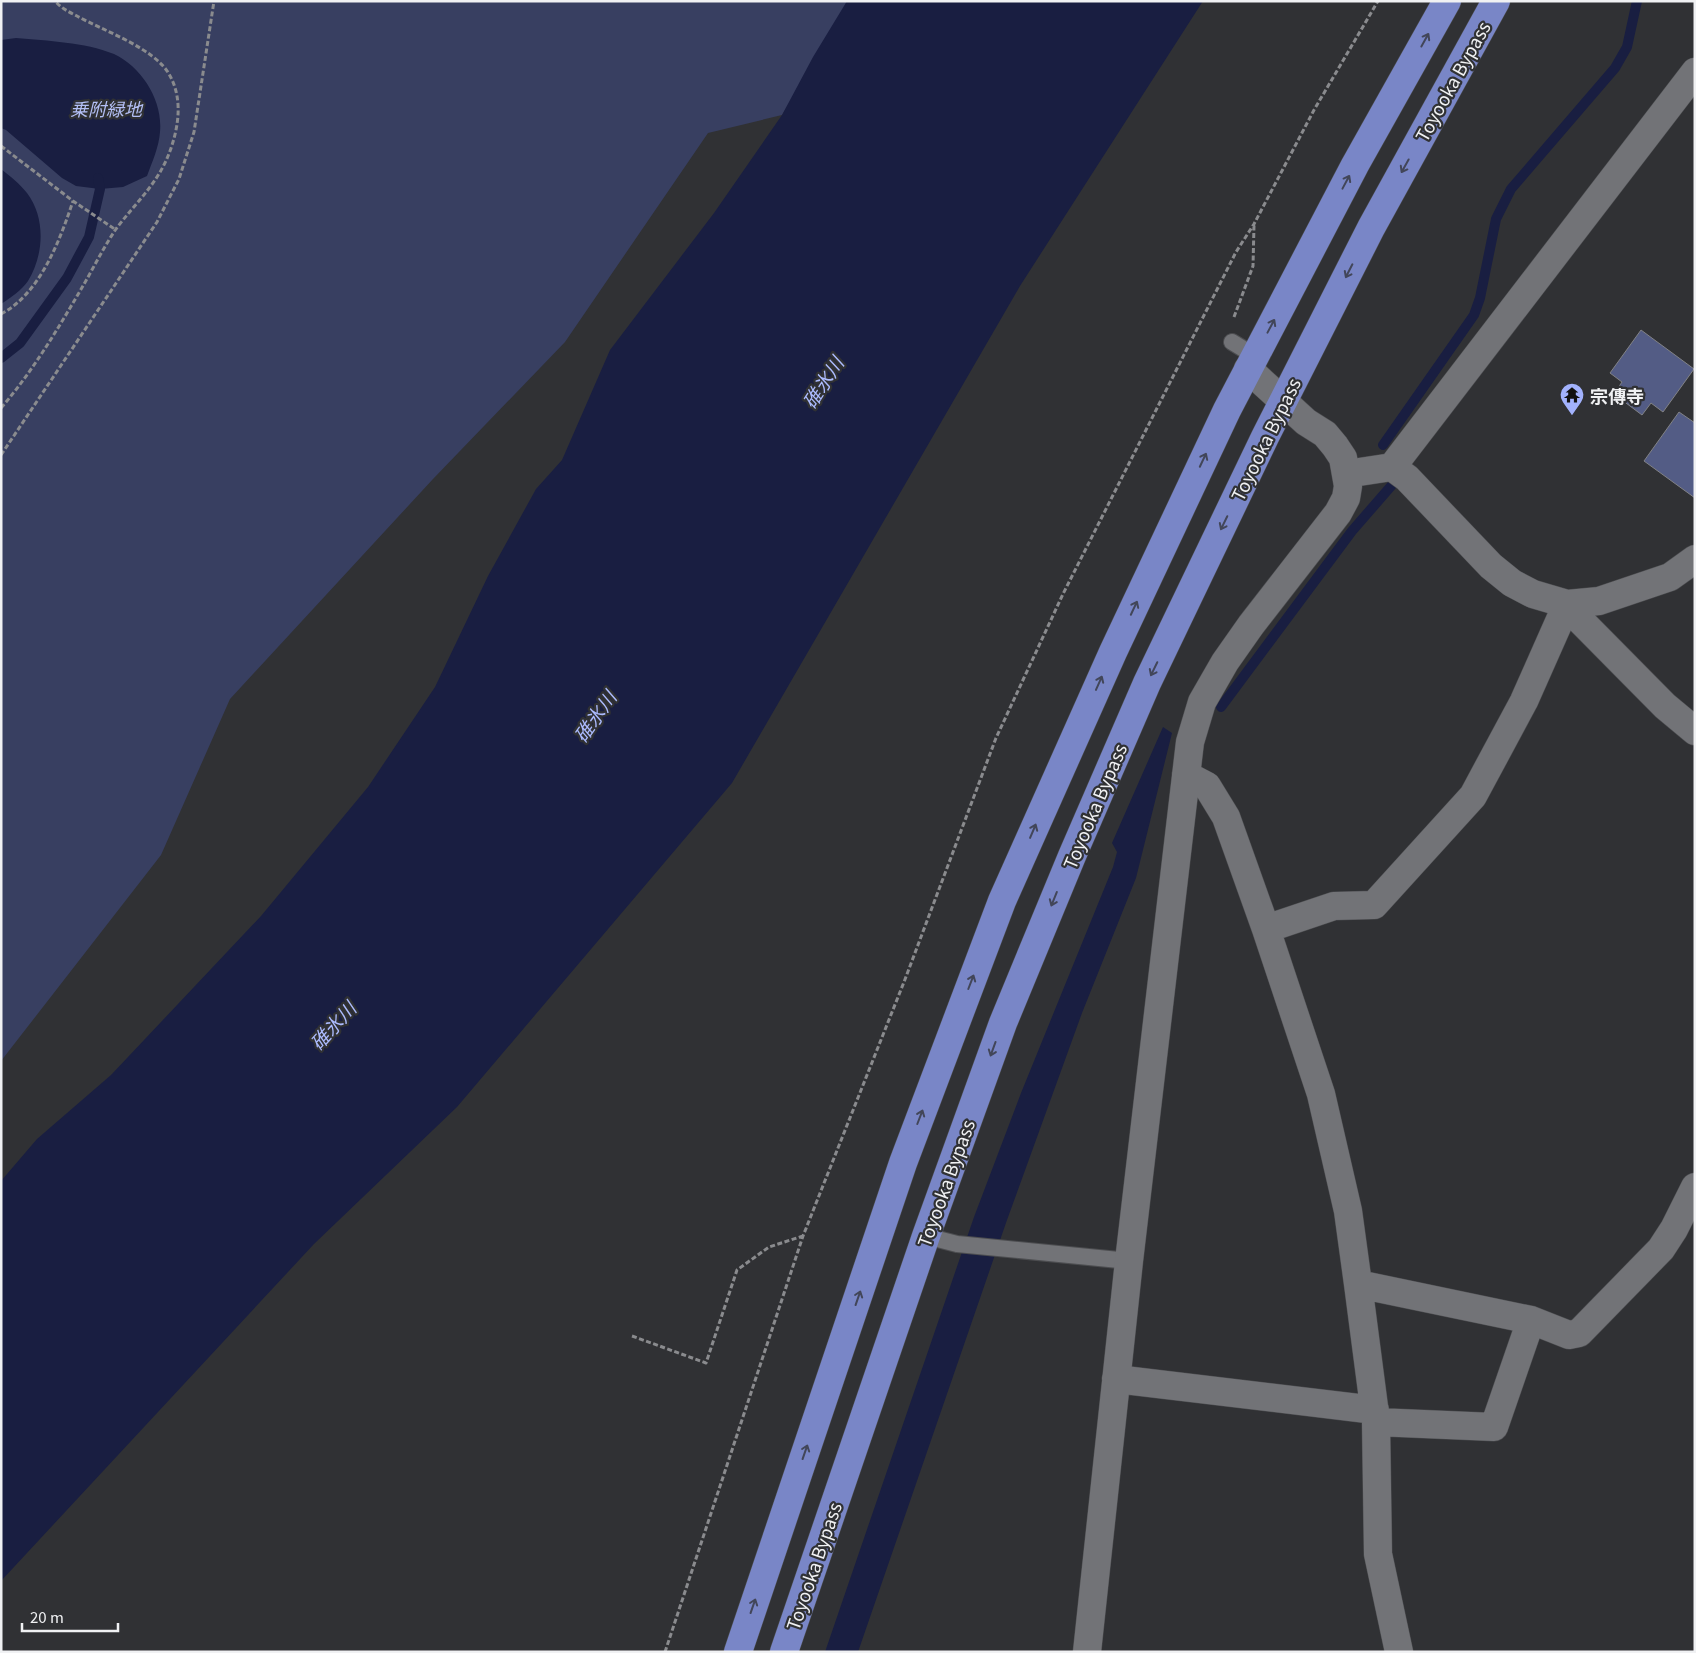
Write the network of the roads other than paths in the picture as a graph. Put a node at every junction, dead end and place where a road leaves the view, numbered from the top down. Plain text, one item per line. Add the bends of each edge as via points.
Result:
1 (1447, 1) edge
2 (1496, 1) edge
3 (1695, 72) edge
4 (1232, 342) road end
5 (1252, 362) junction
6 (1284, 400) junction
7 (1392, 466) junction
8 (1346, 474) junction
9 (1695, 559) edge
10 (1567, 604) junction
11 (1695, 731) edge
12 (1186, 775) junction
13 (1266, 929) junction
14 (1695, 1187) edge
15 (926, 1236) junction
16 (1129, 1260) junction
17 (1358, 1284) junction
18 (1531, 1320) junction
19 (1116, 1379) junction
20 (1376, 1416) junction
21 (738, 1652) edge
22 (784, 1652) edge
23 (1087, 1652) edge
24 (1399, 1652) edge

5 -> 1 highway via 1355,165
2 -> 6 highway, Toyooka Bypass via 1371,228
3 - 7 street
4 - 5 lane
5 - 6 street
21 -> 5 highway via 903,1163 1002,901 1113,652
6 - 8 street via 1306,422 1325,434 1343,458
6 -> 15 highway, Toyooka Bypass via 1147,683 1072,856 1003,1023
7 - 8 street
7 - 10 street via 1512,583 1532,594
8 - 12 street via 1346,498 1338,513 1251,625 1202,702 1190,742
9 - 10 street via 1670,577 1599,601
10 - 11 street via 1665,706
10 - 13 street via 1524,701 1473,796 1374,905 1334,906
12 - 13 street via 1207,786 1226,817
12 - 16 street
13 - 17 street via 1321,1094 1348,1211
14 - 18 street via 1661,1249 1579,1333 1569,1334
15 - 16 lane via 957,1244
15 - 22 highway, Toyooka Bypass
16 - 19 street
17 - 18 street
17 - 20 street
18 - 20 street via 1494,1427
19 - 20 street
19 - 23 street
20 - 24 street via 1378,1554

